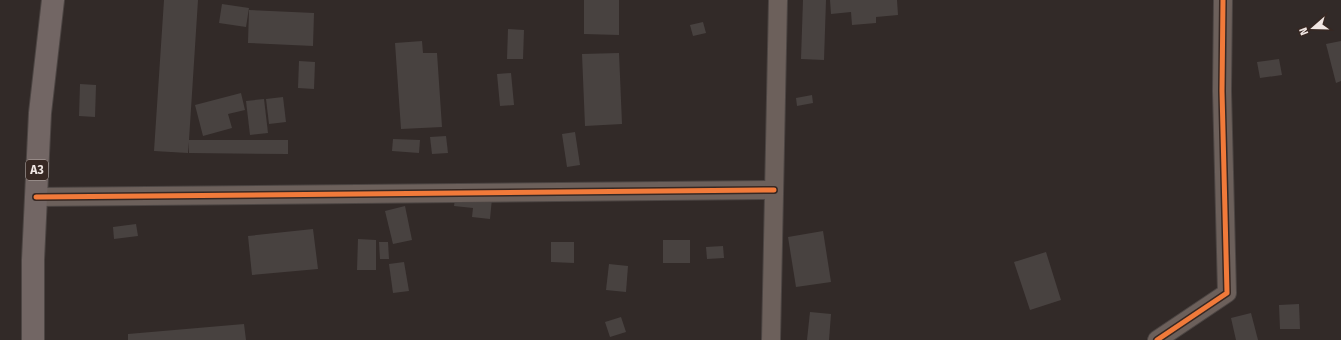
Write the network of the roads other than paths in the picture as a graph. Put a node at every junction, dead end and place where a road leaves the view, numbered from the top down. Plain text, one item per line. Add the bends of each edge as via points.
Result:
1 (53, 0) edge
2 (778, 0) edge
3 (1223, 0) edge
4 (774, 190) junction
5 (36, 197) junction
6 (33, 340) edge
7 (771, 340) edge
8 (1157, 340) edge

1 - 5 highway, A3 via 40,113
2 - 4 street
3 - 8 street via 1222,91 1227,293
4 - 5 street
4 - 7 street
5 - 6 highway, A3

